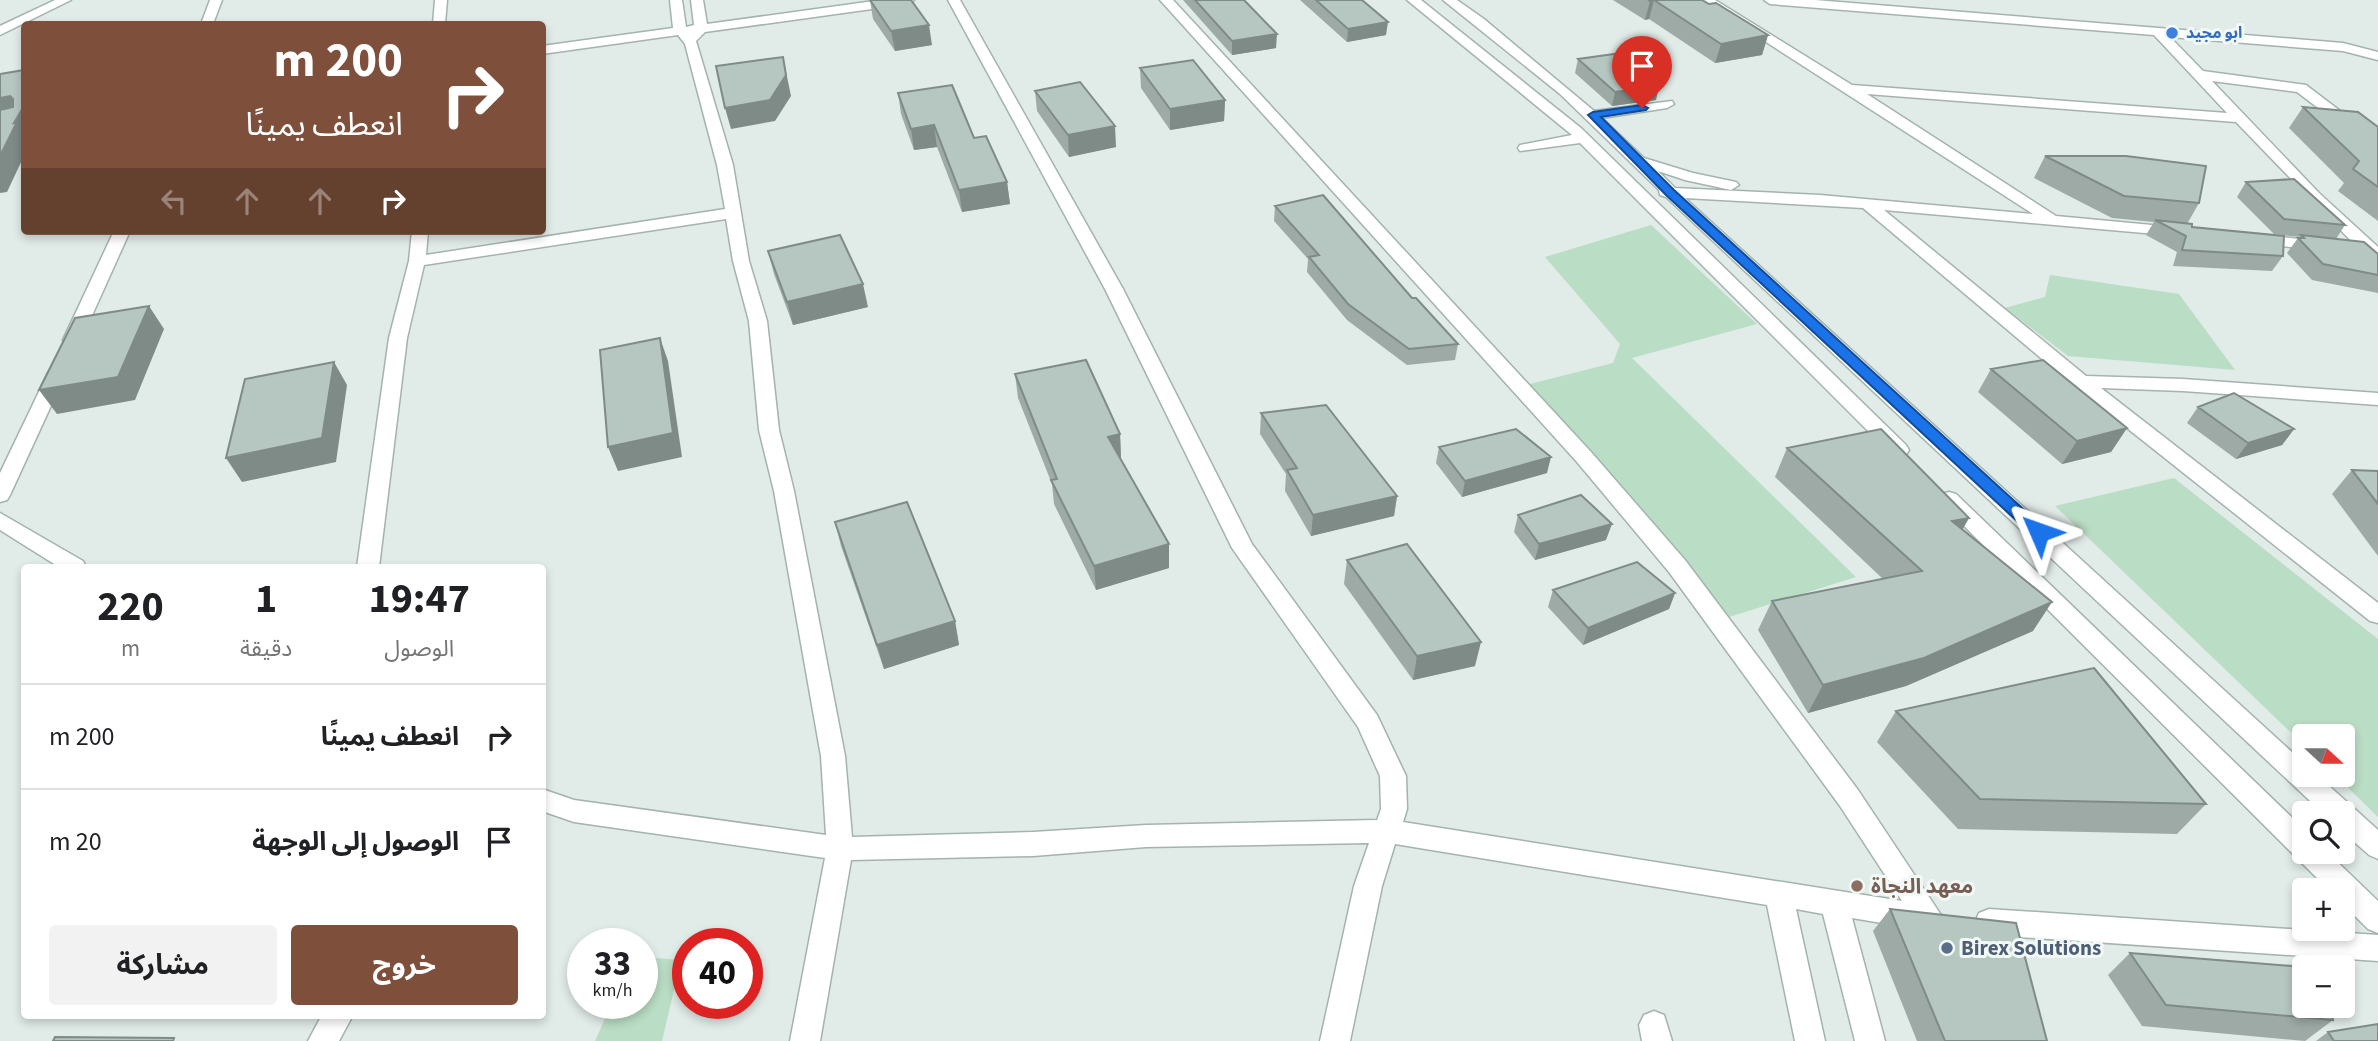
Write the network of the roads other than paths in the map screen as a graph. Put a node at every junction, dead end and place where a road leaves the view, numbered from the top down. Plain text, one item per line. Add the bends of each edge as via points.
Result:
1 (65, 0) edge
2 (216, 0) edge
3 (441, 0) edge
4 (676, 0) edge
5 (697, 0) edge
6 (908, 0) edge
7 (954, 0) edge
8 (1166, 0) edge
9 (1413, 0) edge
10 (1449, 0) edge
11 (1707, 0) edge
12 (1770, 0) edge
13 (209, 21) edge
14 (439, 21) edge
15 (0, 31) edge
16 (691, 33) junction
17 (2159, 33) junction
18 (546, 50) edge
19 (2378, 56) edge
20 (2199, 75) junction
21 (1849, 89) junction
22 (1667, 104) dead end
23 (1593, 115) junction
24 (2240, 118) junction
25 (2347, 123) edge
26 (1582, 138) junction
27 (1525, 148) dead end
28 (1630, 152) junction
29 (1635, 192) junction
30 (1670, 192) junction
31 (1820, 200) junction
32 (1868, 205) junction
33 (732, 214) junction
34 (2051, 220) junction
35 (1714, 231) junction
36 (2197, 233) edge
37 (120, 235) edge
38 (420, 235) edge
39 (2234, 237) edge
40 (2376, 254) edge
41 (417, 261) junction
42 (2081, 382) junction
43 (2378, 399) edge
44 (1915, 466) edge
45 (1935, 485) edge
46 (0, 495) edge
47 (0, 520) edge
48 (70, 564) edge
49 (368, 564) edge
50 (2378, 615) edge
51 (546, 801) edge
52 (2329, 801) edge
53 (2355, 825) edge
54 (1386, 831) junction
55 (2292, 835) edge
56 (2378, 847) edge
57 (840, 849) junction
58 (2321, 864) edge
59 (1779, 895) junction
60 (1835, 905) junction
61 (1929, 918) junction
62 (2378, 920) edge
63 (2378, 948) edge
64 (336, 1019) edge
65 (323, 1041) edge
66 (805, 1041) edge
67 (1335, 1041) edge
68 (1810, 1041) edge
69 (1870, 1041) edge

1 - 15 street
2 - 13 street
3 - 14 street
4 - 16 street
5 - 16 street
6 - 16 street
7 - 54 street via 1114,289 1243,548 1368,722 1393,776 1394,809
8 - 61 street via 1566,437 1677,566 1849,798
9 - 26 street
10 - 23 street via 1509,43
11 - 21 street
12 - 17 street
16 - 18 street
16 - 33 street via 696,69 725,165
17 - 19 street via 2343,47
17 - 20 street
20 - 24 street
20 - 25 street via 2301,88
21 - 24 street
21 - 34 street
22 - 23 street
23 - 28 street
24 - 40 street
26 - 27 street
26 - 29 street
28 - 30 street
28 - 31 street via 1690,177
29 - 30 street
29 - 44 street
30 - 31 street
30 - 35 street
31 - 32 street
31 - 35 street via 1721,205 1712,220
32 - 34 street
32 - 42 street
33 - 41 street
33 - 57 street via 758,321 769,430 833,756
34 - 36 street
35 - 52 street
37 - 46 street
38 - 41 street
39 - 40 street
41 - 49 street via 398,338
42 - 43 street
42 - 50 street
45 - 55 street
47 - 48 street
51 - 57 street via 574,811
53 - 56 street
54 - 57 street
54 - 59 street
54 - 67 street via 1358,927
57 - 66 street
58 - 62 street
59 - 60 street
59 - 68 street
60 - 61 street
60 - 69 street
61 - 63 street
64 - 65 street

